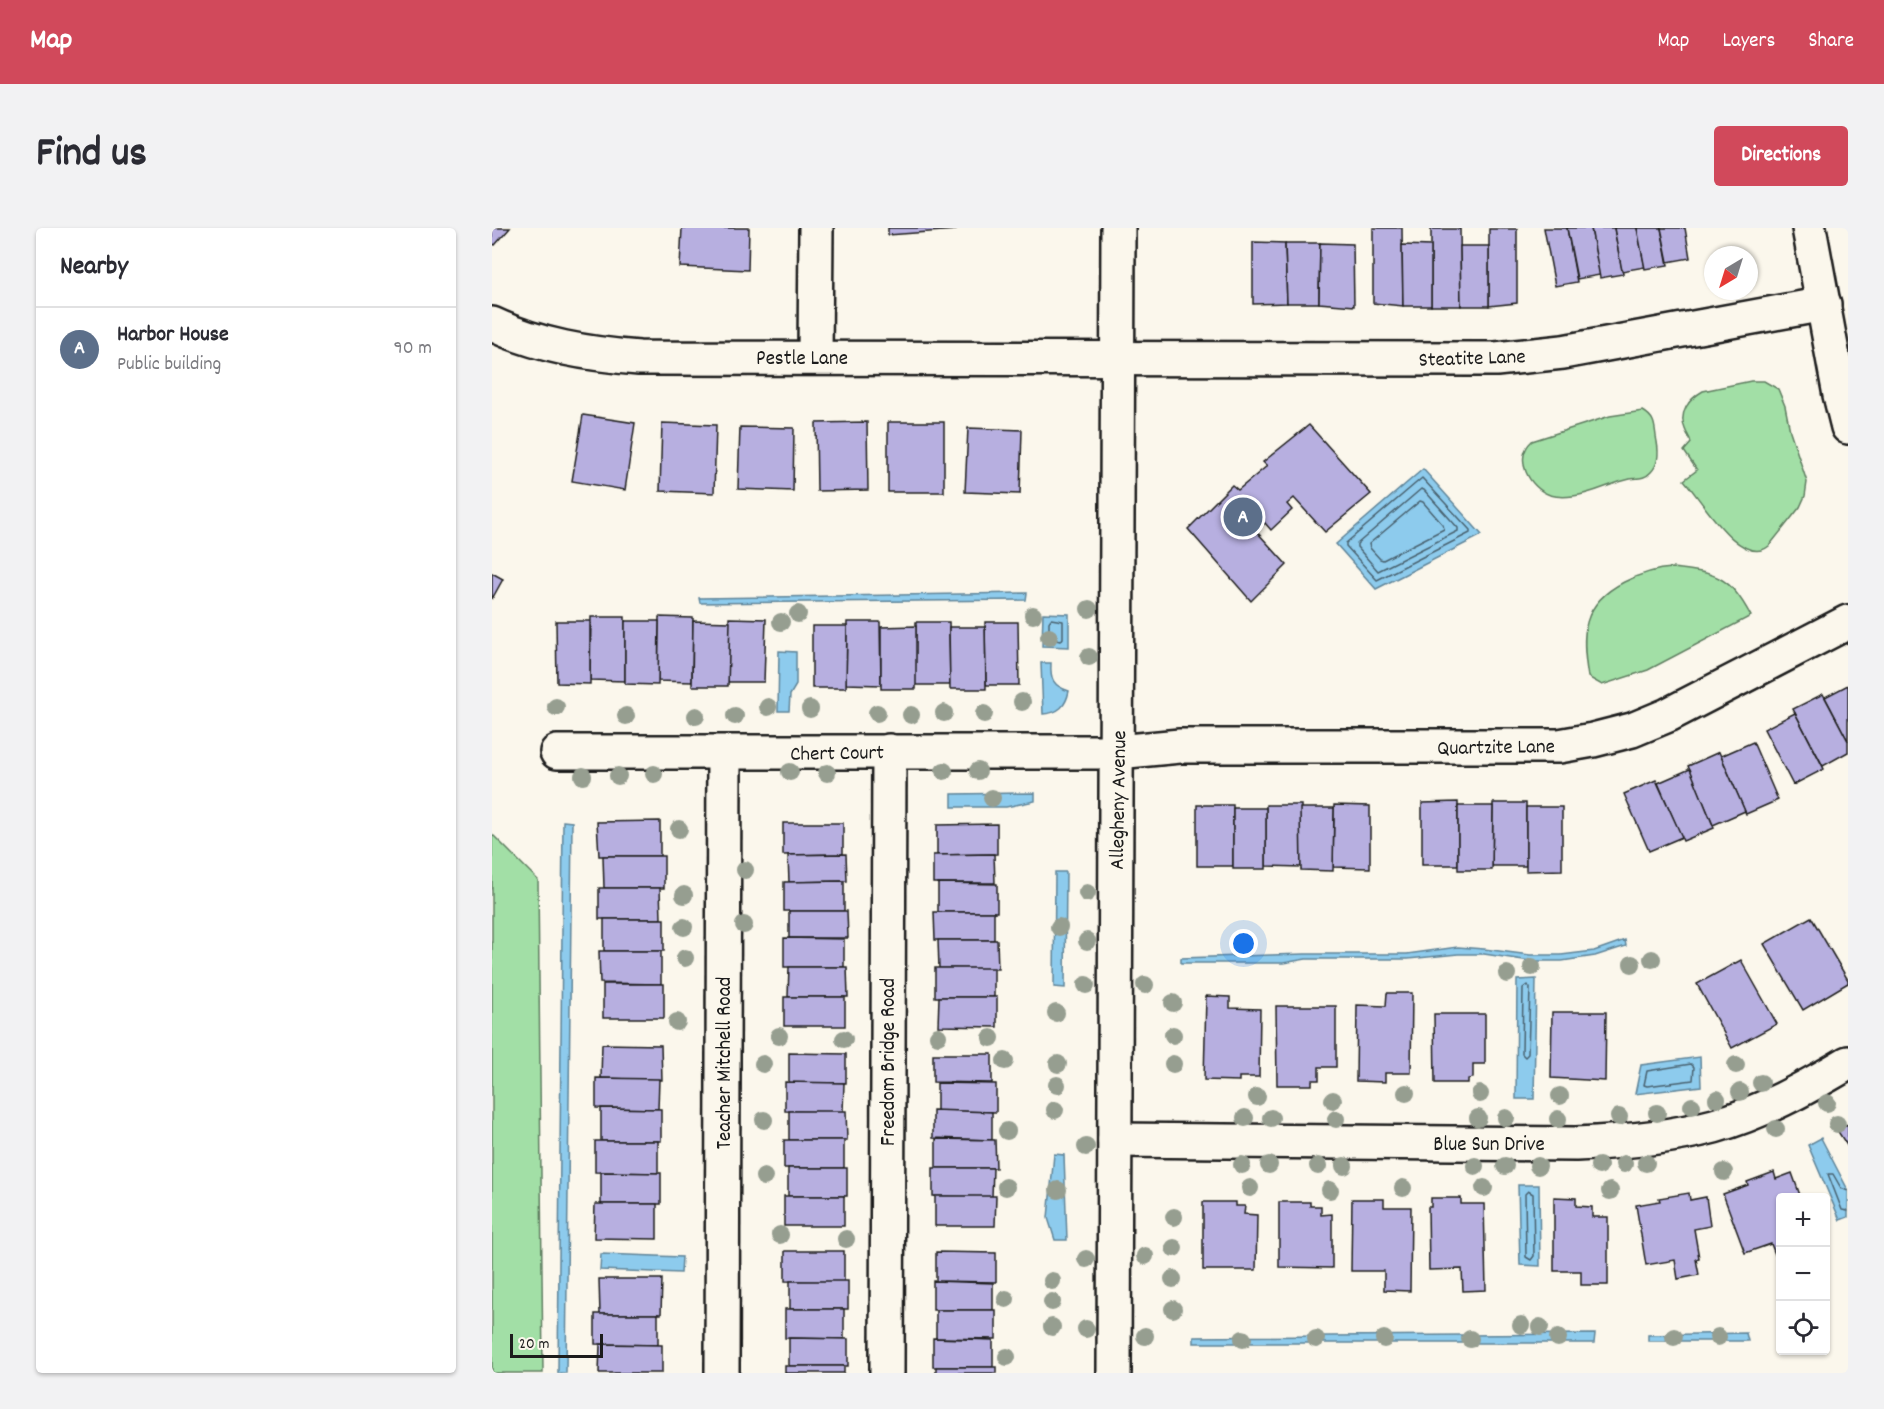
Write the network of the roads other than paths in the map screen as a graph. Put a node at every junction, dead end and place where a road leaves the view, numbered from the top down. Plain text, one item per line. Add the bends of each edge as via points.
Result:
1 (816, 228) edge
2 (1118, 228) edge
3 (1809, 228) edge
4 (1824, 304) junction
5 (492, 324) edge
6 (815, 357) junction
7 (1117, 358) junction
8 (1848, 427) edge
9 (1848, 622) edge
10 (889, 751) junction
11 (556, 752) dead end
12 (1117, 752) junction
13 (724, 753) junction
14 (1848, 1063) edge
15 (1115, 1140) junction
16 (722, 1373) edge
17 (887, 1373) edge
18 (1114, 1373) edge

1 - 6 street
2 - 7 street, Allegheny Avenue
3 - 4 street
4 - 7 street, Steatite Lane via 1563,352 1496,359
4 - 8 street
5 - 6 street, Pestle Lane via 551,345 597,355
6 - 7 street, Pestle Lane
7 - 12 street, Allegheny Avenue
9 - 12 street, Quartzite Lane via 1668,715 1593,740 1521,747 1180,746
10 - 12 street, Chert Court
10 - 13 street, Chert Court
10 - 17 street, Freedom Bridge Road
11 - 13 street, Chert Court
12 - 15 street, Allegheny Avenue
13 - 16 street, Teacher Mitchell Road
14 - 15 street, Blue Sun Drive via 1793,1094 1725,1122 1623,1142
15 - 18 street, Allegheny Avenue

